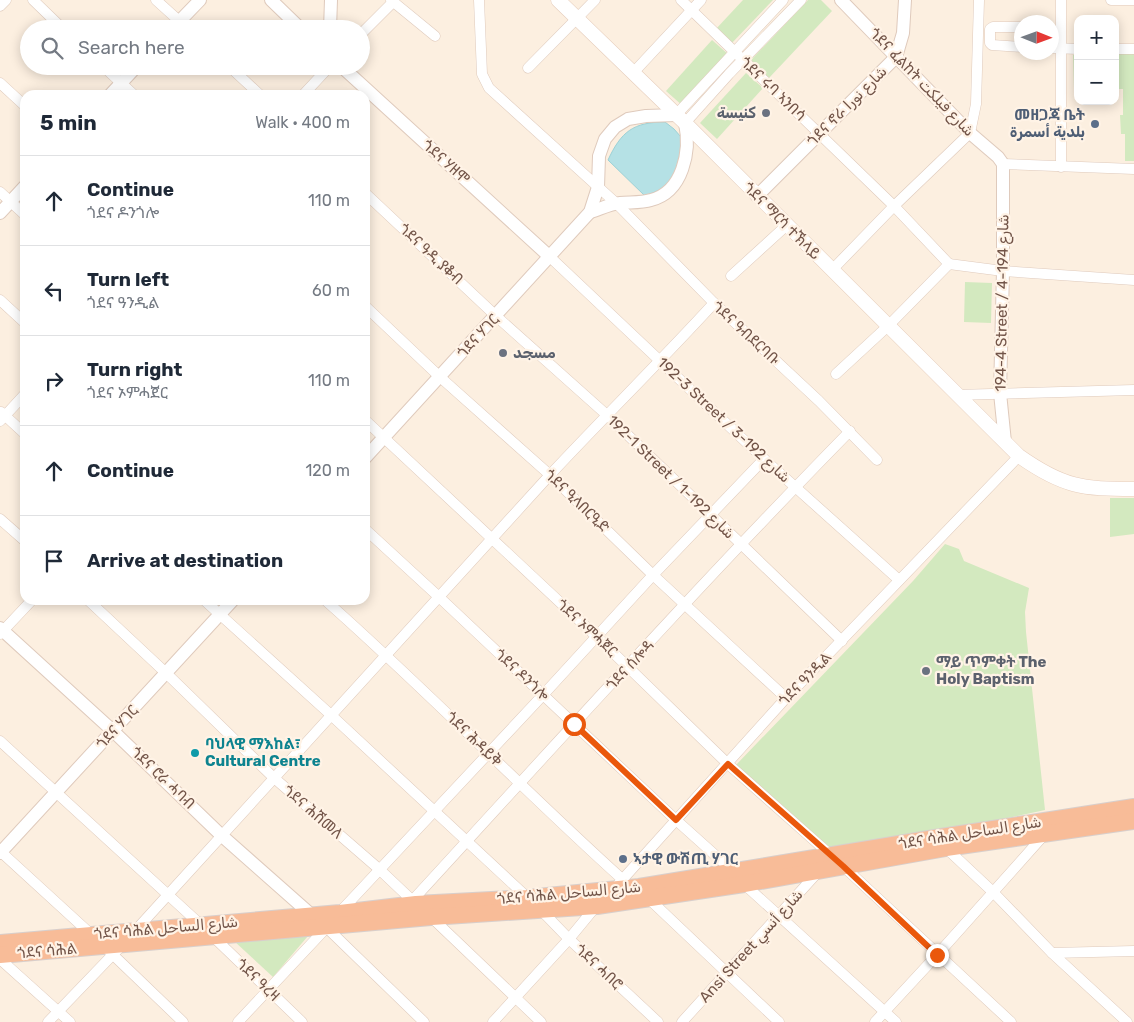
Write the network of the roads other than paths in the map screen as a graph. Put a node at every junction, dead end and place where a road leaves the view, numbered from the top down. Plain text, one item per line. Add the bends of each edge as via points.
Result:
1 (6, 0) edge
2 (32, 0) edge
3 (156, 0) edge
4 (200, 0) edge
5 (271, 0) edge
6 (331, 0) edge
7 (480, 0) edge
8 (558, 0) edge
9 (595, 0) edge
10 (681, 0) edge
11 (701, 0) edge
12 (783, 0) edge
13 (801, 0) edge
14 (841, 0) edge
15 (905, 0) edge
16 (979, 0) edge
17 (1060, 0) edge
18 (1111, 0) edge
19 (1134, 0) edge
20 (392, 1) edge
21 (0, 6) edge
22 (691, 10) junction
23 (1058, 15) edge
24 (577, 19) junction
25 (53, 20) edge
26 (174, 20) edge
27 (185, 20) edge
28 (292, 20) edge
29 (330, 20) edge
30 (370, 24) edge
31 (1014, 27) edge
32 (435, 36) dead end
33 (1014, 46) edge
34 (1059, 49) edge
35 (1074, 49) edge
36 (1119, 49) edge
37 (1134, 49) edge
38 (735, 51) junction
39 (896, 57) junction
40 (744, 60) junction
41 (1056, 60) edge
42 (528, 68) dead end
43 (632, 73) junction
44 (113, 75) edge
45 (129, 75) edge
46 (239, 75) edge
47 (322, 75) edge
48 (351, 75) edge
49 (0, 83) edge
50 (121, 83) junction
51 (115, 90) edge
52 (129, 90) edge
53 (255, 90) edge
54 (308, 90) edge
55 (367, 90) edge
56 (370, 93) edge
57 (20, 101) edge
58 (680, 119) junction
59 (819, 133) junction
60 (970, 133) junction
61 (1003, 164) junction
62 (1061, 167) junction
63 (1134, 169) edge
64 (598, 187) junction
65 (20, 191) edge
66 (0, 192) edge
67 (757, 196) junction
68 (370, 198) edge
69 (10, 202) junction
70 (617, 204) junction
71 (894, 206) junction
72 (20, 211) edge
73 (590, 212) junction
74 (0, 213) edge
75 (786, 225) junction
76 (550, 257) junction
77 (949, 264) junction
78 (832, 270) junction
79 (1003, 271) junction
80 (731, 276) dead end
81 (1134, 280) edge
82 (0, 300) edge
83 (714, 303) junction
84 (370, 311) edge
85 (496, 316) junction
86 (20, 318) edge
87 (888, 326) junction
88 (661, 361) junction
89 (836, 374) dead end
90 (440, 377) junction
91 (1134, 390) edge
92 (1000, 393) junction
93 (956, 395) junction
94 (20, 399) edge
95 (2, 416) edge
96 (608, 416) junction
97 (370, 424) edge
98 (20, 430) edge
99 (850, 431) junction
100 (384, 437) junction
101 (1005, 442) junction
102 (370, 452) edge
103 (1019, 456) junction
104 (764, 459) junction
105 (877, 460) dead end
106 (550, 475) junction
107 (795, 486) junction
108 (1134, 489) edge
109 (710, 514) junction
110 (0, 519) edge
111 (370, 534) edge
112 (20, 537) edge
113 (492, 539) junction
114 (742, 545) junction
115 (653, 575) junction
116 (899, 580) junction
117 (439, 596) junction
118 (27, 605) edge
119 (93, 605) edge
120 (209, 605) edge
121 (228, 605) edge
122 (331, 605) edge
123 (685, 605) junction
124 (219, 614) junction
125 (1, 631) edge
126 (596, 636) junction
127 (842, 640) junction
128 (387, 655) junction
129 (628, 667) junction
130 (166, 673) junction
131 (543, 696) junction
132 (786, 698) junction
133 (331, 715) junction
134 (574, 724) junction
135 (113, 731) junction
136 (0, 741) edge
137 (488, 753) junction
138 (728, 764) junction
139 (273, 777) junction
140 (520, 784) junction
141 (57, 791) junction
142 (1134, 807) edge
143 (434, 812) junction
144 (676, 820) junction
145 (1134, 821) edge
146 (221, 835) junction
147 (1044, 835) junction
148 (466, 842) junction
149 (944, 842) junction
150 (0, 852) edge
151 (837, 861) junction
152 (379, 869) junction
153 (819, 870) junction
154 (739, 878) junction
155 (618, 884) junction
156 (639, 887) junction
157 (993, 892) junction
158 (168, 894) junction
159 (528, 898) junction
160 (650, 899) junction
161 (414, 902) junction
162 (596, 906) junction
163 (541, 910) junction
164 (340, 913) junction
165 (779, 914) junction
166 (310, 915) junction
167 (431, 917) junction
168 (201, 925) junction
169 (326, 928) junction
170 (136, 931) junction
171 (91, 934) junction
172 (214, 937) junction
173 (569, 939) junction
174 (0, 943) edge
175 (113, 948) junction
176 (1134, 951) edge
177 (1052, 953) junction
178 (0, 955) edge
179 (937, 955) junction
180 (0, 959) edge
181 (727, 974) junction
182 (268, 990) junction
183 (516, 998) junction
184 (58, 1011) junction
185 (885, 1012) junction
186 (48, 1022) edge
187 (70, 1022) edge
188 (183, 1022) edge
189 (238, 1022) edge
190 (302, 1022) edge
191 (424, 1022) edge
192 (493, 1022) edge
193 (542, 1022) edge
194 (658, 1022) edge
195 (682, 1022) edge
196 (778, 1022) edge
197 (875, 1022) edge
198 (896, 1022) edge
199 (1010, 1022) edge
200 (1127, 1022) edge

1 - 21 street
2 - 25 street
3 - 26 street
4 - 27 street
5 - 28 street
6 - 29 street
7 - 64 street via 482,74 489,88
8 - 24 main road, ጎደና ማርሳ ተኽላይ
9 - 24 street
10 - 22 street, ጎደና ሩባ ኣንበሳ
11 - 22 street
12 - 38 street
13 - 40 street
14 - 39 street, ጎደና ፈልከት شارع فيلكت
15 - 39 street, ጎደና ኖራ شارع نورا via 903,33
16 - 60 street via 976,104
17 - 23 street
18 - 19 street
20 - 30 street
20 - 32 street
22 - 38 street, ጎደና ሩባ ኣንበሳ
22 - 43 street
24 - 42 street
24 - 43 main road, ጎደና ማርሳ ተኽላይ
31 - 33 street via 993,26 990,43
34 - 35 street
36 - 37 street
38 - 40 street, ጎደና ሩባ ኣንበሳ
38 - 58 street
39 - 59 street, ጎደና ኖራ شارع نورا
39 - 60 street, ጎደና ፈልከት شارع فيلكت
40 - 58 street
40 - 59 street, ጎደና ሩባ ኣንበሳ
41 - 62 street
43 - 58 main road, ጎደና ማርሳ ተኽላይ
44 - 50 street
45 - 50 street
46 - 53 street
47 - 54 street
48 - 55 street, ጎደና ሃዘሞ
49 - 57 street
50 - 51 street
50 - 52 street
56 - 76 street, ጎደና ሃዘሞ
58 - 64 street via 646,116 628,119 615,127 599,156
58 - 67 main road, ጎደና ማርሳ ተኽላይ
58 - 70 street via 688,136 681,173 673,186 651,200
59 - 67 street, ጎደና ኖራ شارع نورا
59 - 71 street, ጎደና ሩባ ኣንበሳ
60 - 61 street, ጎደና ፈልከት شارع فيلكت
60 - 71 street
61 - 62 street
61 - 79 street, 194-4 Street / شارع 194-4
62 - 63 street
64 - 70 street
64 - 73 street
65 - 69 street
66 - 69 street
67 - 75 main road, ጎደና ማርሳ ተኽላይ
68 - 85 street, ጎደና ዓዲ ያቆብ
69 - 72 street
69 - 74 street
70 - 73 street
70 - 83 street, ጎደና ዓብደርባቡ
71 - 77 street, ጎደና ሩባ ኣንበሳ
71 - 78 street
73 - 76 street, ጎደና ሃገር
75 - 78 main road, ጎደና ማርሳ ተኽላይ
75 - 80 street
76 - 85 street, ጎደና ሃገር
76 - 88 street, 192-3 Street / شارع 192-3
77 - 79 street
77 - 87 street
78 - 87 main road, ጎደና ማርሳ ተኽላይ
79 - 81 street
79 - 92 street, 194-4 Street / شارع 194-4
82 - 86 street
83 - 88 street
83 - 99 street, ጎደና ዓብደርባቡ
84 - 90 street, ጎደና ዒላበርዒድ
85 - 90 street, ጎደና ሃገር
85 - 96 street, 192-1 Street / شارع 192-1
87 - 89 street
87 - 93 main road, ጎደና ማርሳ ተኽላይ
88 - 96 street
88 - 104 street, 192-3 Street / شارع 192-3
90 - 100 street, ጎደና ሃገር
90 - 106 street, ጎደና ዒላበርዒድ
91 - 92 street
92 - 93 street
92 - 101 street, 194-4 Street / شارع 194-4
93 - 101 main road, ጎደና ማርሳ ተኽላይ
94 - 95 street
95 - 98 street
96 - 106 street
96 - 109 street, 192-1 Street / شارع 192-1
97 - 100 street, ጎደና ኦምሓጀር
99 - 105 street, ጎደና ዓብደርባቡ
99 - 107 street, ጎደና ሰሎዳ
100 - 102 street, ጎደና ሃገር
100 - 113 street, ጎደና ኦምሓጀር
101 - 103 main road, ጎደና ማርሳ ተኽላይ
103 - 108 main road, ጎደና ማርሳ ተኽላይ via 1073,485
103 - 116 street, ጎደና ዓንዲል
104 - 107 street, 192-3 Street / شارع 192-3
104 - 109 street
106 - 113 street
106 - 115 street, ጎደና ዒላበርዒድ
107 - 114 street, ጎደና ሰሎዳ
107 - 116 street, 192-3 Street / شارع 192-3
109 - 114 street, 192-1 Street / شارع 192-1
109 - 115 street
110 - 112 street
111 - 117 street, ጎደና ዶንጎሎ
113 - 117 street
113 - 126 street, ጎደና ኦምሓጀር
114 - 123 street, ጎደና ሰሎዳ
114 - 127 street, 192-1 Street / شارع 192-1
115 - 123 street, ጎደና ዒላበርዒድ
115 - 126 street
116 - 127 street, ጎደና ዓንዲል
117 - 128 street
117 - 131 street, ጎደና ዶንጎሎ
118 - 125 street
119 - 130 street, ጎደና ሕሽመለ
120 - 124 street, ጎደና ሓበሮ
121 - 124 street, ጎደና ሃገር
122 - 128 street, ጎደና ሕዳይቅ
123 - 129 street, ጎደና ሰሎዳ
123 - 132 street, ጎደና ዒላበርዒድ
124 - 130 street, ጎደና ሃገር
124 - 133 street, ጎደና ሓበሮ
125 - 135 street, ጎደና ሮራ ሓባብ
126 - 129 street, ጎደና ኦምሓጀር
126 - 131 street
127 - 132 street, ጎደና ዓንዲል
128 - 133 street
128 - 137 street, ጎደና ሕዳይቅ
129 - 134 street, ጎደና ሰሎዳ
129 - 138 street, ጎደና ኦምሓጀር
130 - 135 street, ጎደና ሃገር
130 - 139 street, ጎደና ሕሽመለ
131 - 134 street, ጎደና ዶንጎሎ
131 - 137 street
132 - 138 street, ጎደና ዓንዲል
133 - 139 street
133 - 143 street, ጎደና ሓበሮ
134 - 140 street, ጎደና ሰሎዳ
134 - 144 street, ጎደና ዶንጎሎ
135 - 141 street, ጎደና ሃገር
135 - 146 street, ጎደና ሮራ ሓባብ
136 - 141 street, ጎደና ዓረዛ
137 - 140 street, ጎደና ሕዳይቅ
137 - 143 street
138 - 144 street, ጎደና ዓንዲል
138 - 151 street, ጎደና ኦምሓጀር
139 - 146 street
139 - 152 street, ጎደና ሕሽመለ
140 - 148 street, ጎደና ሰሎዳ
140 - 155 street, ጎደና ሕዳይቅ
141 - 150 street, ጎደና ሃገር
141 - 158 street, ጎደና ዓረዛ
142 - 149 highway, ጎደና ሳሕል شارع الساحل
143 - 148 street, ጎደና ሓበሮ
143 - 152 street
144 - 154 street, ጎደና ዶንጎሎ
144 - 155 street, ጎደና ዓንዲል
145 - 147 highway, ጎደና ሳሕል شارع الساحل
146 - 158 street
146 - 166 street, ጎደና ሮራ ሓባብ
147 - 149 highway, ጎደና ሳሕል شارع الساحل
147 - 157 street
148 - 159 street, ጎደና ሓበሮ
148 - 161 street, ጎደና ሰሎዳ
149 - 151 highway, ጎደና ሳሕል شارع الساحل
149 - 157 street
150 - 171 street
151 - 153 highway, ጎደና ሳሕል شارع الساحل
151 - 154 highway, ጎደና ሳሕል شارع الساحل
151 - 179 street, ጎደና ኦምሓጀር
152 - 161 street, ጎደና ሕሽመለ
152 - 164 street
153 - 154 highway, ጎደና ሳሕል شارع الساحل
153 - 165 street, Ansi Street شارع أنسي
154 - 156 highway, ጎደና ሳሕል شارع الساحل
154 - 160 highway, ጎደና ሳሕል شارع الساحل
154 - 165 street, ጎደና ዶንጎሎ
155 - 156 highway, ጎደና ሳሕል شارع الساحل
155 - 159 highway, ጎደና ሳሕል شارع الساحل
155 - 162 street, ጎደና ዓንዲል
156 - 160 street
157 - 177 street
157 - 179 street
158 - 168 street, ጎደና ዓረዛ
158 - 170 street
159 - 161 highway, ጎደና ሳሕል شارع الساحل
159 - 163 street, ጎደና ሓበሮ
160 - 162 highway, ጎደና ሳሕል شارع الساحل
160 - 181 street
161 - 164 highway, ጎደና ሳሕል شارع الساحل
161 - 167 street, ጎደና ሕሽመለ
162 - 163 highway, ጎደና ሳሕል شارع الساحل
162 - 173 street, ጎደና ዓንዲል
163 - 167 highway, ጎደና ሳሕል شارع الساحل
163 - 173 street, ጎደና ሓበሮ
164 - 166 highway, ጎደና ሳሕል شارع الساحل
164 - 169 street
165 - 181 street, Ansi Street شارع أنسي
165 - 185 street, ጎደና ዶንጎሎ
166 - 168 highway, ጎደና ሳሕል شارع الساحل
166 - 169 street, ጎደና ሮራ ሓባብ
167 - 169 highway, ጎደና ሳሕል شارع الساحل
167 - 183 street, ጎደና ሕሽመለ
168 - 170 highway, ጎደና ሳሕል شارع الساحل
168 - 172 street, ጎደና ዓረዛ
169 - 172 highway, ጎደና ሳሕል شارع الساحل
169 - 182 street
169 - 191 street
170 - 171 highway, ጎደና ሳሕል شارع الساحل
170 - 175 street
171 - 174 highway, ጎደና ሳሕል شارع الساحل
171 - 175 street
172 - 175 highway, ጎደና ሳሕል
172 - 182 street, ጎደና ዓረዛ
173 - 183 street, ጎደና ዓንዲል
173 - 194 street, ጎደና ሓበሮ
175 - 178 highway, ጎደና ሳሕል
175 - 184 street
175 - 188 street
176 - 177 street
177 - 200 street
179 - 185 street
179 - 199 street, ጎደና ኦምሓጀር
180 - 184 street
181 - 195 street, Ansi Street شارع أنسي
181 - 196 street
182 - 189 street
182 - 190 street, ጎደና ዓረዛ
183 - 192 street, ጎደና ዓንዲል
183 - 193 street, ጎደና ሕሽመለ
184 - 186 street
184 - 187 street
185 - 197 street
185 - 198 street, ጎደና ዶንጎሎ

